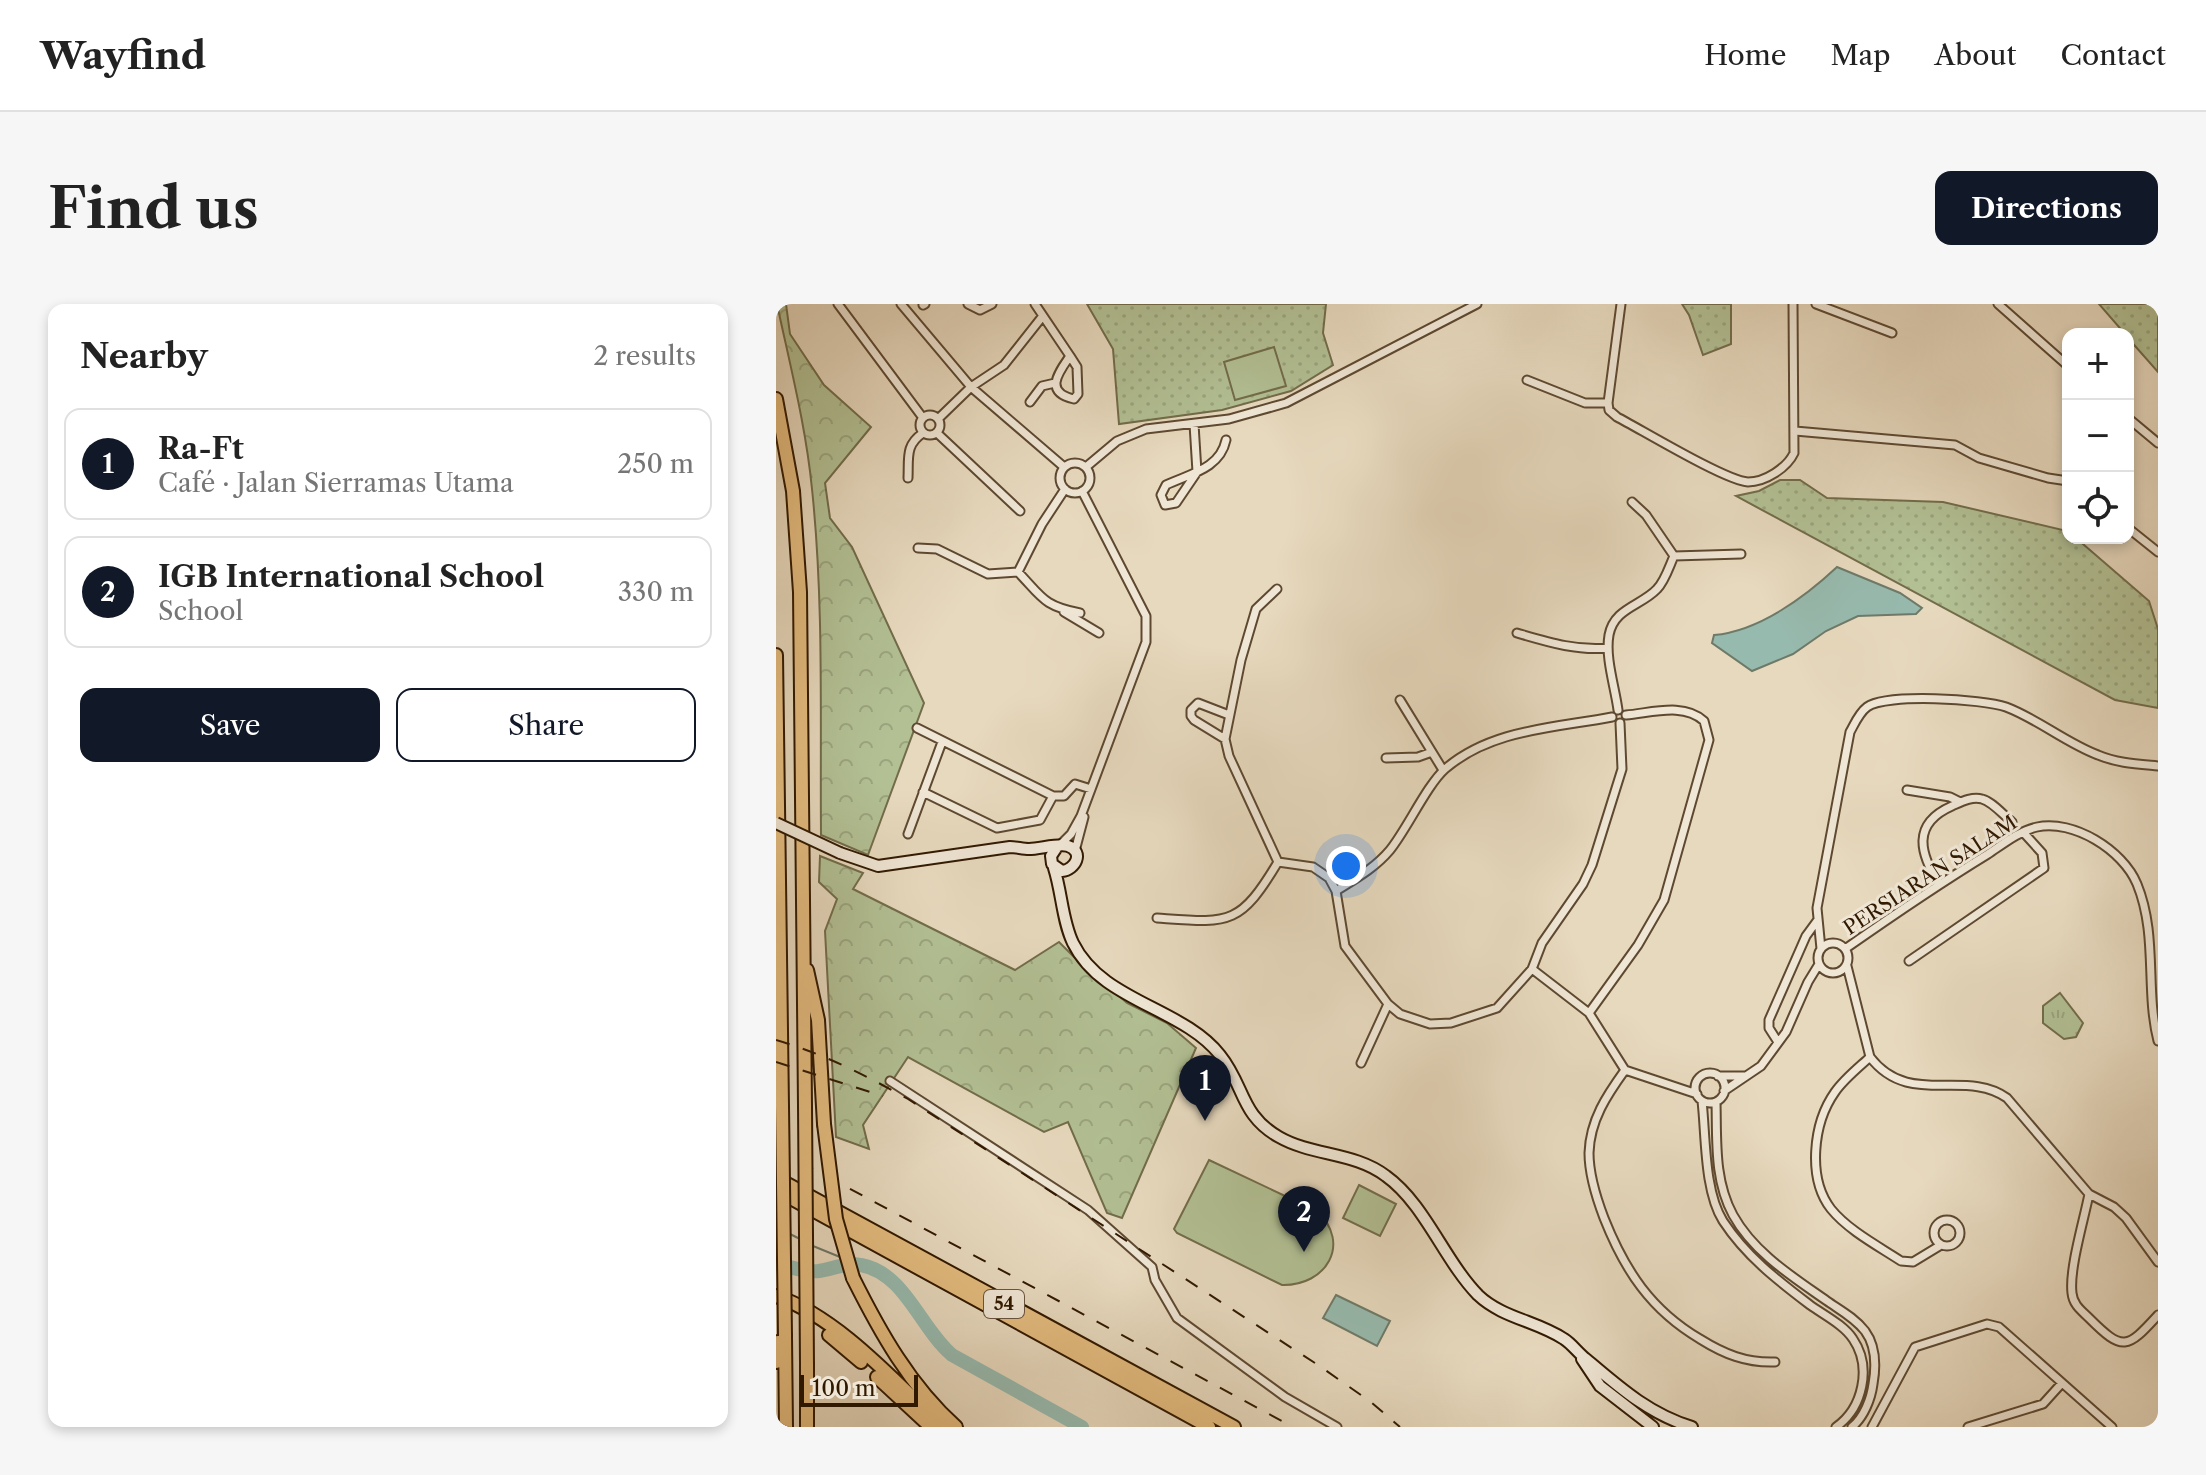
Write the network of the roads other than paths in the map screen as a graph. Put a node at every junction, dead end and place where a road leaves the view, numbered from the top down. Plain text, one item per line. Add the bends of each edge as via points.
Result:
1 (838, 304) edge
2 (901, 304) edge
3 (968, 304) edge
4 (992, 304) edge
5 (1035, 304) edge
6 (1477, 304) edge
7 (1621, 304) edge
8 (1793, 304) edge
9 (1816, 304) edge
10 (1998, 304) edge
11 (1042, 317) junction
12 (1892, 333) dead end
13 (1070, 356) junction
14 (2062, 361) edge
15 (1527, 380) dead end
16 (1055, 383) junction
17 (971, 387) junction
18 (776, 399) edge
19 (1030, 402) dead end
20 (1608, 403) junction
21 (923, 418) junction
22 (938, 419) junction
23 (2134, 423) edge
24 (1194, 424) junction
25 (1795, 431) junction
26 (923, 433) junction
27 (937, 433) junction
28 (1226, 440) dead end
29 (2158, 443) edge
30 (1064, 467) junction
31 (1086, 467) junction
32 (1197, 472) junction
33 (908, 478) dead end
34 (2062, 480) edge
35 (1065, 489) junction
36 (1082, 491) junction
37 (1632, 502) dead end
38 (1020, 511) dead end
39 (2134, 533) edge
40 (918, 548) dead end
41 (2158, 552) edge
42 (1741, 554) dead end
43 (1674, 556) junction
44 (1018, 572) junction
45 (1277, 589) dead end
46 (1059, 609) junction
47 (1080, 613) dead end
48 (1099, 633) dead end
49 (1517, 633) dead end
50 (1608, 648) junction
51 (776, 655) edge
52 (1400, 700) dead end
53 (1618, 710) junction
54 (1229, 715) junction
55 (1626, 715) junction
56 (1612, 717) junction
57 (1620, 723) junction
58 (917, 728) dead end
59 (1225, 739) junction
60 (942, 742) junction
61 (1432, 752) junction
62 (1386, 758) dead end
63 (2158, 766) edge
64 (1443, 770) junction
65 (1091, 789) junction
66 (1907, 790) dead end
67 (923, 792) junction
68 (1053, 796) junction
69 (1960, 802) junction
70 (1086, 803) junction
71 (2012, 822) dead end
72 (776, 823) edge
73 (2023, 832) junction
74 (908, 834) dead end
75 (1059, 846) junction
76 (1029, 849) junction
77 (1075, 851) junction
78 (1278, 862) junction
79 (1052, 864) junction
80 (1070, 870) junction
81 (1939, 884) junction
82 (1336, 891) junction
83 (1062, 899) junction
84 (1157, 918) dead end
85 (1817, 921) junction
86 (1819, 932) junction
87 (1834, 943) junction
88 (1821, 949) junction
89 (1845, 949) junction
90 (804, 959) junction
91 (1909, 961) dead end
92 (1819, 964) junction
93 (1847, 966) junction
94 (1532, 969) junction
95 (1833, 973) junction
96 (1808, 982) junction
97 (1853, 989) junction
98 (1388, 1004) junction
99 (1589, 1013) junction
100 (2158, 1041) edge
101 (1778, 1042) junction
102 (1870, 1057) junction
103 (1361, 1063) dead end
104 (1625, 1070) junction
105 (1717, 1076) junction
106 (1744, 1076) junction
107 (890, 1081) dead end
108 (1697, 1081) junction
109 (1674, 1085) junction
110 (1724, 1091) junction
111 (1700, 1098) junction
112 (1716, 1102) junction
113 (776, 1178) edge
114 (776, 1190) edge
115 (2089, 1194) junction
116 (1941, 1245) dead end
117 (2158, 1262) edge
118 (776, 1296) edge
119 (776, 1305) edge
120 (2158, 1315) edge
121 (781, 1339) edge
122 (1580, 1354) junction
123 (776, 1362) edge
124 (1775, 1362) dead end
125 (2062, 1383) junction
126 (786, 1427) edge
127 (807, 1427) edge
128 (931, 1427) edge
129 (943, 1427) edge
130 (956, 1427) edge
131 (1209, 1427) edge
132 (1234, 1427) edge
133 (1337, 1427) edge
134 (1653, 1427) edge
135 (1692, 1427) edge
136 (1836, 1427) edge
137 (1852, 1427) edge
138 (1872, 1427) edge
139 (1968, 1427) edge
140 (2112, 1427) edge

1 - 21 street
2 - 17 street
3 - 4 street via 980,310
5 - 11 street
6 - 24 street via 1286,403
7 - 20 street
8 - 25 street
9 - 12 street
10 - 14 street
11 - 13 street
11 - 17 street via 1004,365
13 - 16 street
13 - 16 street via 1077,367 1077,397 1067,398
15 - 20 street via 1585,403
16 - 19 street via 1042,386
17 - 22 street
17 - 30 street
18 - 90 highway via 793,491 800,592
20 - 25 street via 1617,417 1746,482 1762,480 1787,463 1794,453
21 - 22 street
21 - 26 street
22 - 27 street
23 - 29 street
24 - 31 street via 1134,433
24 - 32 street
25 - 34 street via 1955,445 1979,458
26 - 27 street
26 - 33 street via 911,443
27 - 38 street
28 - 32 street via 1221,456
30 - 31 street
30 - 35 street via 1060,476
31 - 36 street via 1090,480
32 - 32 street via 1176,503 1165,505 1161,495 1166,485
35 - 36 street
35 - 44 street
36 - 65 street via 1148,628
37 - 43 street
39 - 41 street
40 - 44 street via 937,549 983,573
42 - 43 street
43 - 50 street via 1660,586 1619,616
44 - 46 street
45 - 54 street via 1256,609
46 - 47 street
46 - 48 street
49 - 50 street via 1581,649
50 - 53 street
51 - 121 highway, bridge
52 - 61 street
53 - 55 street
53 - 56 street
54 - 59 street
54 - 59 street via 1203,703 1191,710 1194,720
55 - 57 street
55 - 99 street via 1690,712 1704,721 1709,740 1664,900
56 - 57 street
56 - 64 street via 1495,738
57 - 94 street via 1622,769 1592,865 1542,943
58 - 60 street
59 - 78 street
60 - 67 street
60 - 68 street
61 - 62 street
61 - 64 street
63 - 85 street via 2098,755 2009,708 1984,701 1888,700 1868,706 1850,732
64 - 82 street via 1390,850
65 - 68 street via 1075,784 1064,796
65 - 70 street
66 - 69 street
67 - 68 street via 997,828 1040,820
67 - 74 street
69 - 71 street via 1985,800
69 - 81 street via 1929,823 1924,835 1925,861
70 - 75 street
70 - 77 street
72 - 76 street, bridge via 878,866 1010,847
73 - 81 street, PERSIARAN SALAM
73 - 91 street via 2042,853 2044,868
73 - 100 street, PERSIARAN SALAM via 2050,825 2090,837 2137,881 2150,936
75 - 76 street
75 - 77 street
75 - 79 street via 1052,852
76 - 79 street
77 - 80 street
78 - 82 street via 1313,867
78 - 84 street via 1235,916
79 - 80 street
79 - 83 street
80 - 83 street
81 - 89 street, PERSIARAN SALAM
82 - 98 street via 1345,946
83 - 122 street via 1066,927 1084,961 1118,989 1209,1044 1256,1121 1303,1148 1352,1160 1386,1176 1407,1195 1479,1296 1502,1312 1563,1338
85 - 86 street
85 - 101 street via 1768,1023
86 - 87 street
86 - 88 street
87 - 88 street
87 - 89 street
88 - 92 street
89 - 93 street
90 - 127 highway, bridge
90 - 130 highway, bridge via 818,1020 836,1219 853,1278 906,1372
92 - 95 street
92 - 96 street
93 - 95 street
93 - 97 street
94 - 98 street via 1497,1008 1472,1018 1430,1024
94 - 99 street
95 - 96 street
95 - 97 street
96 - 101 street
97 - 102 street
98 - 103 street
99 - 104 street
101 - 106 street via 1761,1066
102 - 115 street via 1880,1070 1911,1085 1998,1092
102 - 116 street via 1827,1106 1816,1148 1820,1187 1833,1212 1901,1261 1913,1262
104 - 109 street
104 - 124 street via 1602,1103 1589,1152 1600,1207 1621,1257 1651,1301 1677,1326 1737,1358
105 - 106 street
105 - 108 street via 1704,1075
105 - 110 street
106 - 110 street
107 - 133 street via 1088,1210 1152,1267 1177,1318 1285,1397
108 - 109 street
108 - 111 street
109 - 111 street
110 - 112 street
111 - 112 street
111 - 136 street via 1714,1202 1722,1218 1755,1262 1846,1331 1859,1350 1860,1391
112 - 137 street via 1718,1169 1733,1214 1764,1253 1848,1316 1870,1342 1872,1393
113 - 132 highway, 54
114 - 131 highway, 54
115 - 117 street via 2126,1218
115 - 120 street via 2072,1278 2075,1305 2110,1339 2124,1342 2136,1339
118 - 129 highway via 852,1343
119 - 128 highway via 821,1328
121 - 123 highway
121 - 126 highway
122 - 134 street via 1600,1386
122 - 135 street via 1628,1395
125 - 138 street via 1999,1327 1987,1324 1915,1347
125 - 139 street via 2043,1404
125 - 140 street

